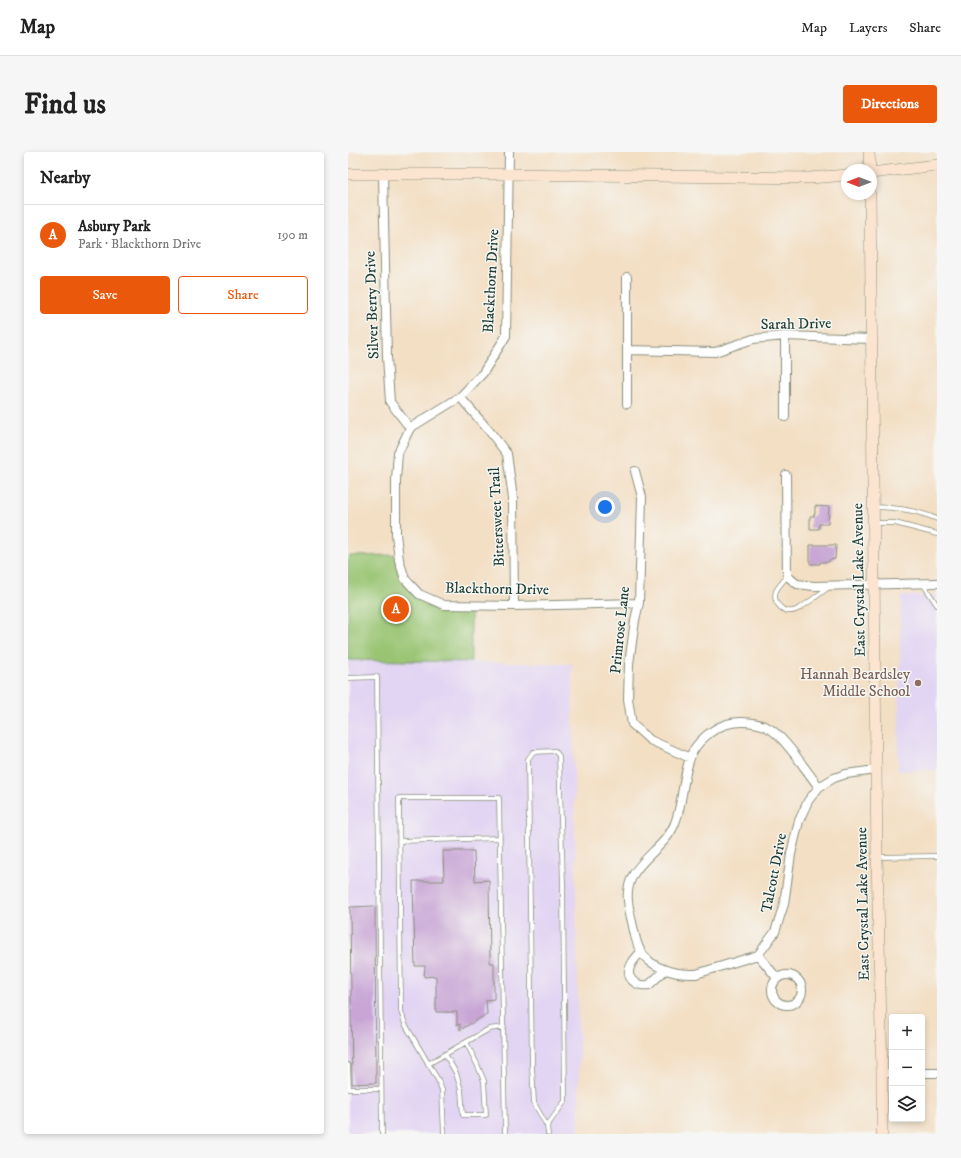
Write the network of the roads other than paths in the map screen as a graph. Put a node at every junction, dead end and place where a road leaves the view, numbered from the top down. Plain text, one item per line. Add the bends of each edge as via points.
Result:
1 (509, 152) edge
2 (870, 152) edge
3 (870, 164) edge
4 (937, 165) edge
5 (877, 172) edge
6 (348, 174) edge
7 (382, 174) junction
8 (509, 174) junction
9 (841, 175) edge
10 (870, 200) edge
11 (627, 277) dead end
12 (785, 336) junction
13 (872, 339) junction
14 (628, 350) junction
15 (460, 397) junction
16 (627, 404) dead end
17 (785, 417) dead end
18 (410, 428) junction
19 (635, 471) dead end
20 (786, 476) dead end
21 (873, 507) junction
22 (937, 519) edge
23 (874, 523) junction
24 (937, 534) edge
25 (787, 576) junction
26 (923, 583) junction
27 (937, 583) edge
28 (874, 584) junction
29 (832, 585) junction
30 (639, 603) junction
31 (937, 605) edge
32 (514, 606) junction
33 (348, 678) edge
34 (690, 758) junction
35 (876, 770) junction
36 (819, 787) junction
37 (500, 838) junction
38 (399, 841) junction
39 (937, 856) edge
40 (877, 857) junction
41 (641, 952) junction
42 (758, 955) junction
43 (665, 970) junction
44 (778, 978) dead end
45 (504, 1027) junction
46 (466, 1042) junction
47 (445, 1054) junction
48 (428, 1064) junction
49 (348, 1065) edge
50 (887, 1073) edge
51 (925, 1073) edge
52 (937, 1073) edge
53 (381, 1089) junction
54 (547, 1126) junction
55 (382, 1134) edge
56 (444, 1134) edge
57 (505, 1134) edge
58 (548, 1134) edge
59 (882, 1134) edge

1 - 8 street, Blackthorn Drive
2 - 3 street
4 - 5 street
6 - 7 street
7 - 8 street
7 - 18 street, Silver Berry Drive via 390,402
8 - 9 street via 810,178
8 - 15 street, Blackthorn Drive via 506,336 483,373
10 - 13 street, East Crystal Lake Avenue
11 - 14 street
12 - 13 street, Sarah Drive
12 - 14 street, Sarah Drive via 753,339 715,352
12 - 17 street
13 - 21 street, East Crystal Lake Avenue
14 - 16 street
15 - 18 street, Blackthorn Drive
15 - 32 street, Bittersweet Trail via 507,454 512,498
18 - 32 street, Blackthorn Drive via 398,452 396,480 396,534 399,560 405,579 419,594 444,605
19 - 30 street, Primrose Lane via 642,497
20 - 25 street
21 - 22 lane via 912,510
21 - 23 street, East Crystal Lake Avenue
23 - 24 lane via 895,523
23 - 28 street, East Crystal Lake Avenue
25 - 29 street via 797,584
25 - 29 lane via 776,590 775,598 778,606 785,610 795,611
26 - 27 street
26 - 28 street
26 - 31 lane
28 - 29 street
28 - 35 street, East Crystal Lake Avenue
30 - 32 street, Blackthorn Drive
30 - 34 street, Primrose Lane via 629,664 628,699 632,724 650,740
33 - 53 lane via 377,677
34 - 36 street via 697,745 721,726 735,722 761,725 779,736
34 - 41 street via 674,825 665,839 635,872 628,888 628,904
35 - 36 street via 846,774
35 - 40 street, East Crystal Lake Avenue
36 - 42 street, Talcott Drive via 808,801 799,821 791,854 784,904 775,932
37 - 38 lane
37 - 38 lane via 499,798 399,798
37 - 45 lane
38 - 48 lane via 401,1011 405,1024
39 - 40 lane
40 - 50 street, East Crystal Lake Avenue
41 - 43 street
41 - 43 street via 629,970 630,977 635,983 649,985
42 - 43 street via 696,974
42 - 44 street
45 - 46 lane via 489,1029
45 - 57 lane
46 - 47 lane
46 - 47 lane via 484,1081 486,1115 463,1115 456,1073
47 - 48 lane
48 - 56 lane via 442,1090
49 - 53 lane via 348,1089
50 - 59 street, East Crystal Lake Avenue
51 - 52 street
53 - 55 lane
54 - 54 lane via 534,1103 532,1066 528,759 533,752 554,751 559,756 562,814 565,1101
54 - 58 lane

